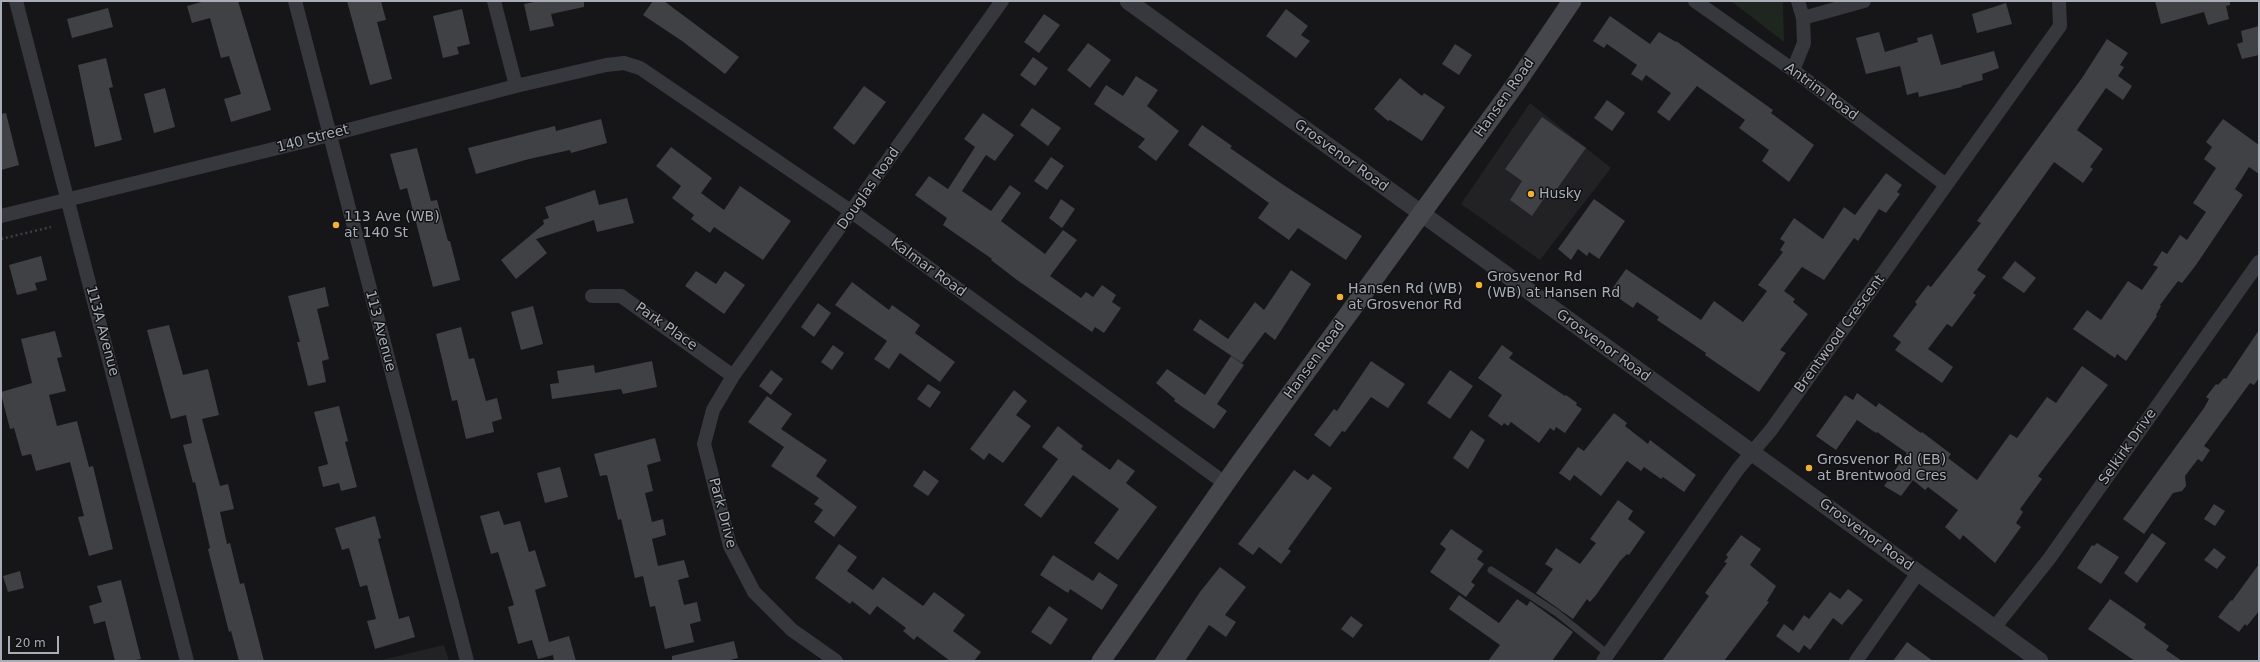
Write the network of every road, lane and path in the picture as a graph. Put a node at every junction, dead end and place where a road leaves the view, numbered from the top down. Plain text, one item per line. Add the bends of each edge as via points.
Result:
1 (16, 1) edge
2 (294, 1) edge
3 (494, 1) edge
4 (1002, 1) edge
5 (1128, 1) edge
6 (1572, 1) edge
7 (1695, 1) edge
8 (1798, 1) edge
9 (1864, 1) edge
10 (2059, 1) edge
11 (1802, 18) junction
12 (624, 63) joint
13 (1793, 70) junction
14 (516, 86) junction
15 (329, 135) junction
16 (1946, 185) junction
17 (68, 200) junction
18 (852, 212) junction
19 (1421, 214) junction
20 (1, 216) edge
21 (51, 227) dead end
22 (1, 240) edge
23 (2259, 262) edge
24 (592, 296) dead end
25 (733, 376) junction
26 (1752, 453) junction
27 (1226, 484) junction
28 (1491, 570) dead end
29 (1918, 573) junction
30 (1994, 628) junction
31 (1606, 658) edge
32 (187, 661) edge
33 (467, 661) edge
34 (836, 661) edge
35 (1100, 661) edge
36 (1856, 661) edge
37 (2040, 661) edge

1 - 17 street, 113A Avenue
2 - 15 street, 113 Avenue
3 - 14 street
4 - 18 street, Douglas Road
5 - 19 street, Grosvenor Road
6 - 19 main road, Hansen Road via 1515,85
7 - 13 street, Antrim Road
8 - 11 street
9 - 11 street
10 - 16 street, Brentwood Crescent via 2060,26
11 - 13 street via 1804,43
12 - 14 street, 140 Street
12 - 18 street, Kalmar Road via 640,68
13 - 16 street, Antrim Road
14 - 15 street, 140 Street
15 - 17 street, 140 Street
15 - 33 street, 113 Avenue
16 - 26 street, Brentwood Crescent
17 - 20 street, 140 Street
17 - 32 street, 113A Avenue
18 - 25 street, Douglas Road
18 - 27 street, Kalmar Road
19 - 26 street, Grosvenor Road
19 - 27 main road, Hansen Road
21 - 22 path
23 - 30 street, Selkirk Drive via 2049,559
24 - 25 street, Park Place via 620,296
25 - 34 street, Park Drive via 713,410 704,444 730,546 754,592 792,630
26 - 29 street, Grosvenor Road
26 - 31 street, Brentwood Crescent
27 - 35 main road, Hansen Road
28 - 31 lane via 1557,613
29 - 30 street, Grosvenor Road
29 - 36 street
30 - 37 street, Grosvenor Road

